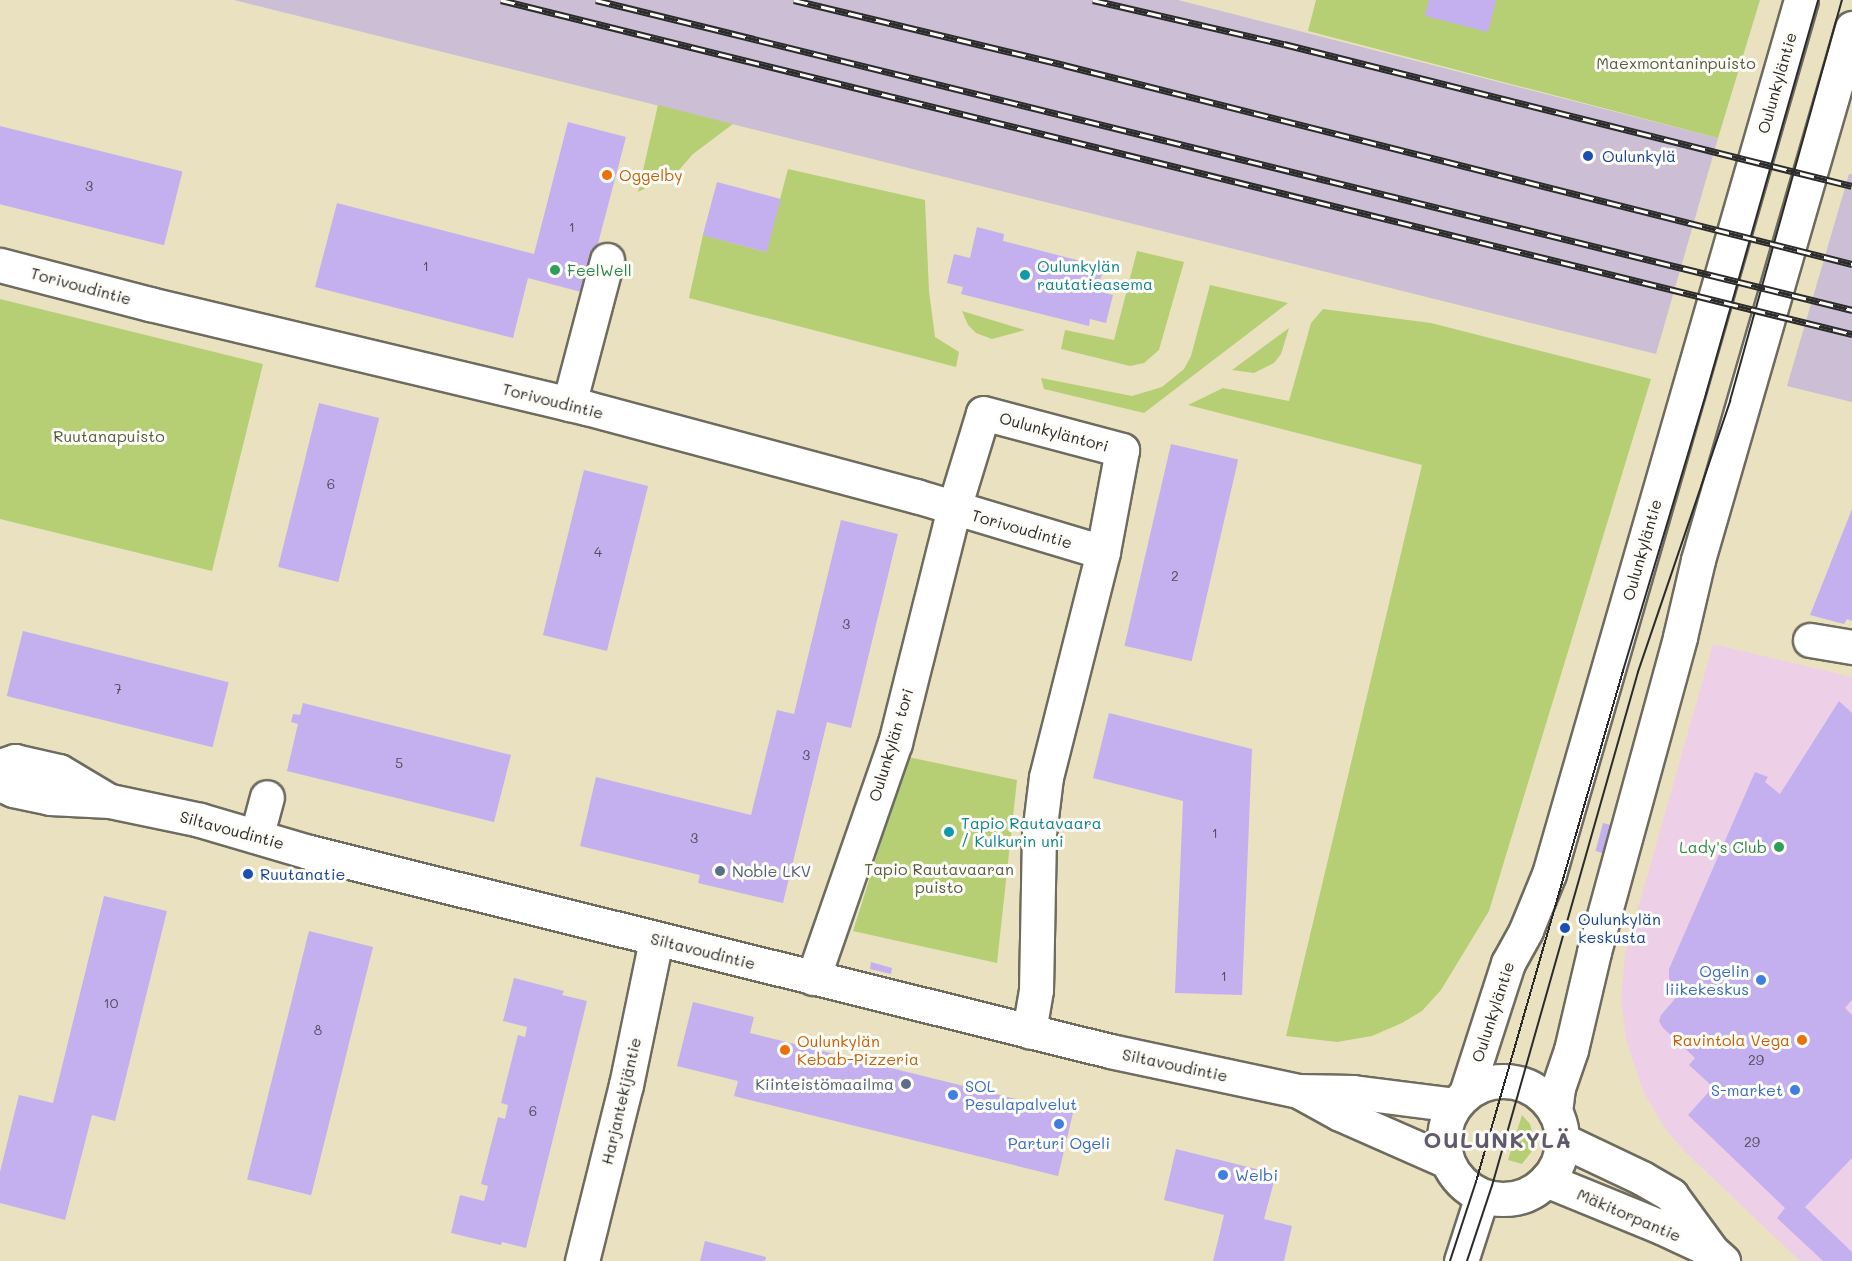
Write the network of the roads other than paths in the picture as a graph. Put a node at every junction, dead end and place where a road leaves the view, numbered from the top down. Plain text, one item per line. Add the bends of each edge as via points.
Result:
1 (1801, 0) edge
2 (1852, 28) edge
3 (607, 260) dead end
4 (0, 265) edge
5 (569, 404) junction
6 (954, 508) junction
7 (1102, 552) junction
8 (1810, 640) dead end
9 (1852, 647) edge
10 (0, 766) edge
11 (0, 784) edge
12 (267, 797) dead end
13 (110, 801) junction
14 (257, 834) junction
15 (656, 940) junction
16 (813, 978) junction
17 (1029, 1031) junction
18 (1298, 1091) junction
19 (1460, 1099) junction
20 (1559, 1126) junction
21 (1447, 1161) junction
22 (1546, 1180) junction
23 (1482, 1196) junction
24 (1717, 1256) edge
25 (582, 1261) edge
26 (1461, 1261) edge

1 - 19 main road, Oulunkyläntie via 1549,874 1508,963
2 - 20 main road via 1698,560 1558,1088
3 - 5 main road
4 - 5 main road, Torivoudintie via 256,316
5 - 6 main road, Torivoudintie
6 - 7 main road, Torivoudintie
6 - 7 main road, Oulunkyläntori via 983,413 1122,450
6 - 16 main road, Oulunkylän tori via 895,742
7 - 17 main road via 1046,777 1039,834 1036,990
8 - 9 main road
10 - 13 main road, Siltavoudintie via 15,761 59,771
11 - 13 main road, Siltavoudintie via 50,798
12 - 14 main road
13 - 14 main road, Siltavoudintie
14 - 15 main road, Siltavoudintie via 309,852
15 - 16 main road, Siltavoudintie
15 - 25 main road, Harjantekijäntie via 626,1085
16 - 17 main road, Siltavoudintie
17 - 18 main road, Siltavoudintie
18 - 19 main road, Siltavoudintie
18 - 21 main road, Siltavoudintie
19 - 20 main road via 1488,1083 1515,1081 1545,1098
19 - 21 main road via 1444,1132
20 - 22 main road via 1555,1168
20 - 24 main road, Mäkitorpantie via 1671,1195
21 - 23 main road via 1463,1184
22 - 23 main road via 1524,1196
22 - 24 main road, Mäkitorpantie via 1661,1227
23 - 26 main road

